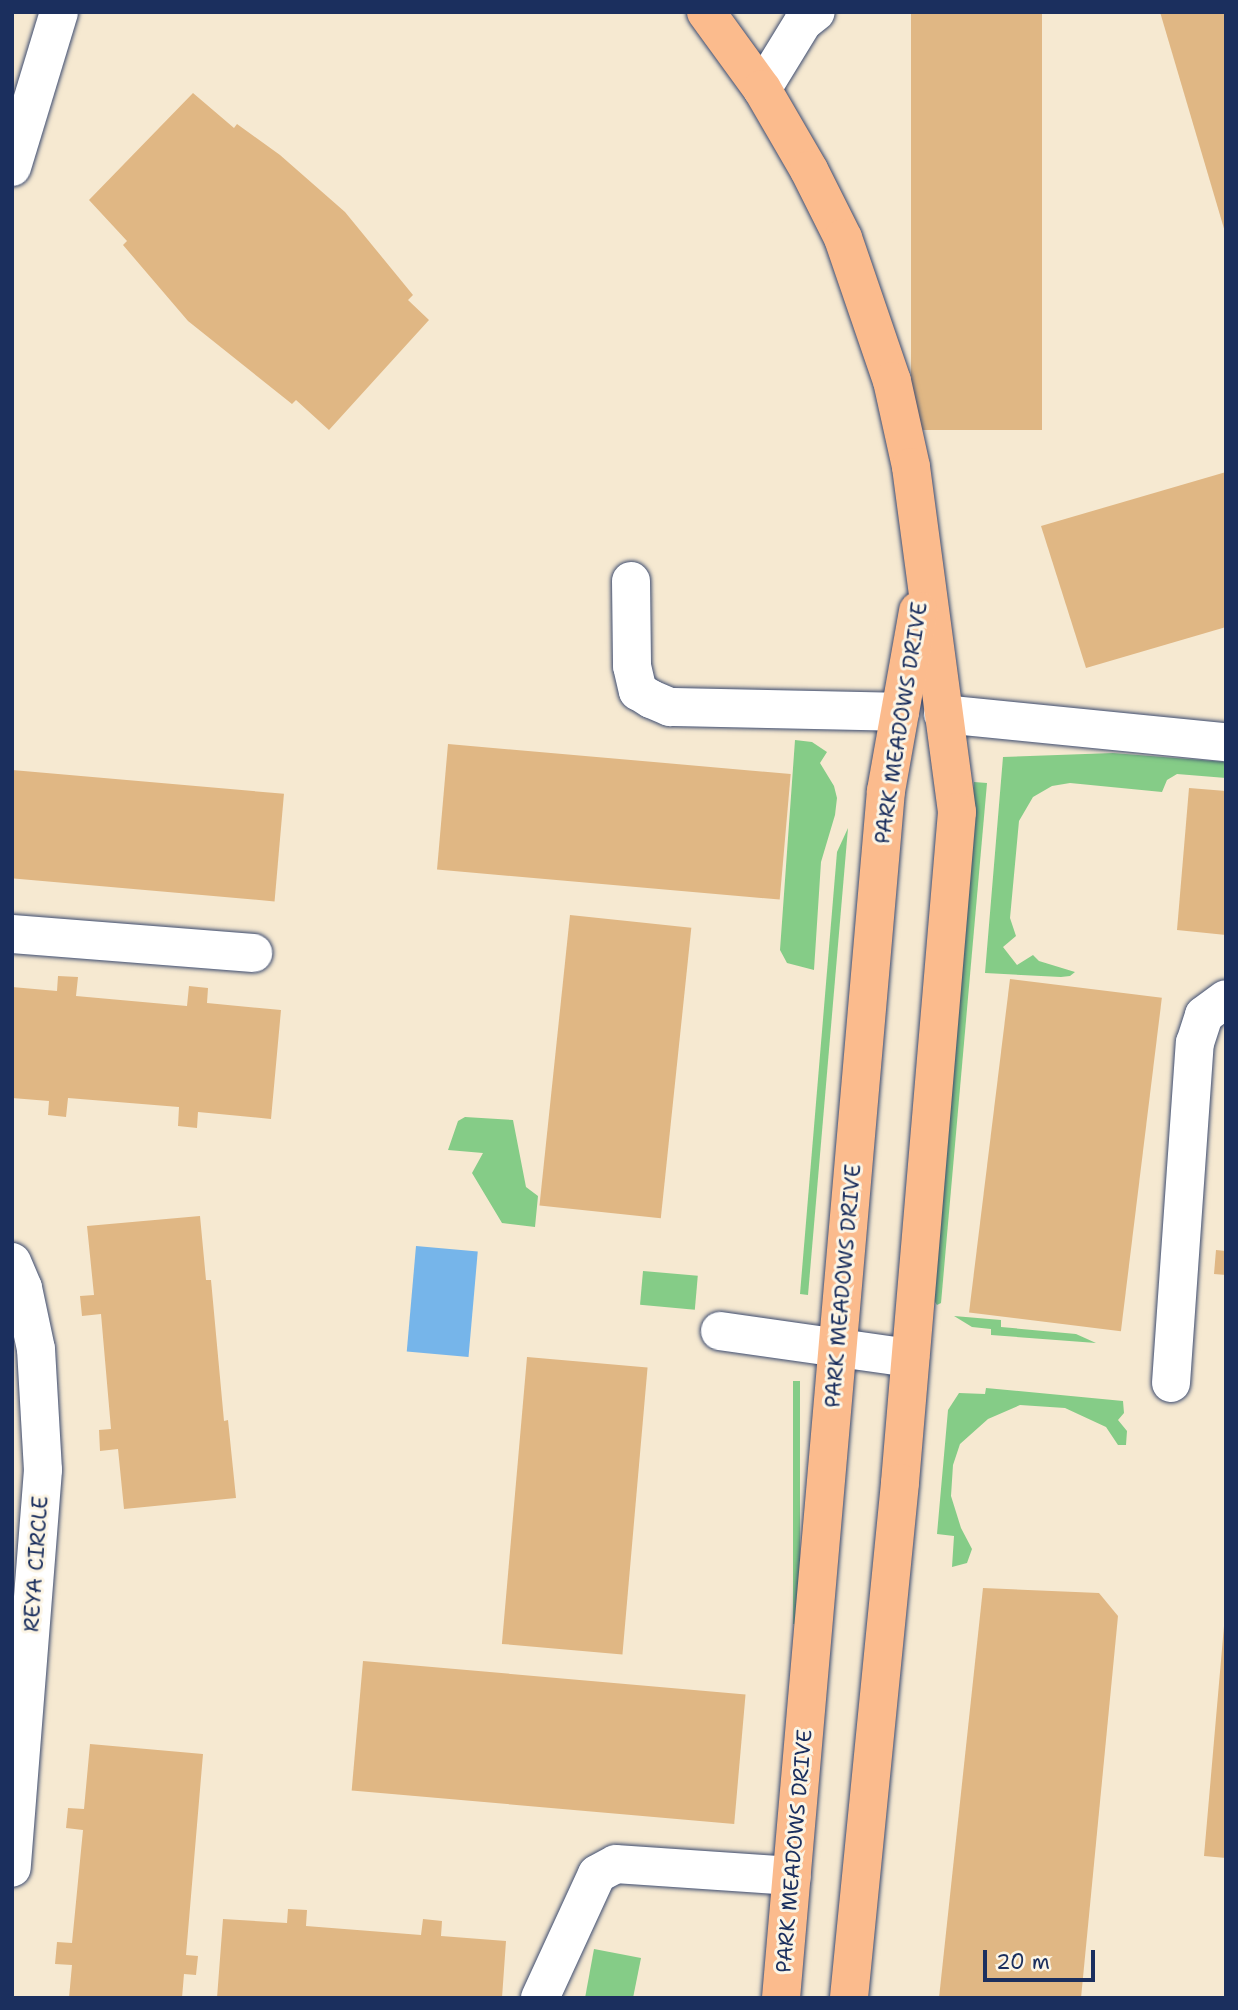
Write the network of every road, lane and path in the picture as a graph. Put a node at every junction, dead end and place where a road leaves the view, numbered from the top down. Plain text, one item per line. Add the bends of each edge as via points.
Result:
1 (59, 12) edge
2 (706, 12) edge
3 (816, 12) edge
4 (762, 89) junction
5 (12, 167) edge
6 (924, 578) junction
7 (631, 581) dead end
8 (900, 712) junction
9 (943, 714) junction
10 (1226, 742) edge
11 (12, 934) edge
12 (253, 953) dead end
13 (1226, 999) edge
14 (12, 1262) edge
15 (720, 1331) dead end
16 (838, 1346) junction
17 (910, 1358) junction
18 (1171, 1383) dead end
19 (22, 1625) edge
20 (12, 1868) edge
21 (792, 1876) junction
22 (540, 1998) edge
23 (781, 1998) edge
24 (849, 1998) edge

1 - 5 lane
2 - 4 main road, PARK MEADOWS DRIVE
3 - 4 lane via 803,22
4 - 6 main road, PARK MEADOWS DRIVE via 843,238 892,381 911,467
6 - 8 main road, PARK MEADOWS DRIVE
6 - 9 main road, PARK MEADOWS DRIVE
7 - 8 lane via 632,666 638,691 651,699 670,707
8 - 16 main road, PARK MEADOWS DRIVE via 886,791
9 - 10 lane
9 - 17 main road, PARK MEADOWS DRIVE via 957,812
11 - 12 lane
13 - 18 lane via 1204,1015 1195,1042
14 - 19 lane, REYA CIRCLE via 23,1288 36,1349 43,1470
15 - 16 lane
16 - 17 lane
16 - 21 main road, PARK MEADOWS DRIVE
17 - 24 main road, PARK MEADOWS DRIVE
19 - 20 lane, REYA CIRCLE
21 - 22 lane via 616,1864 597,1874
21 - 23 main road, PARK MEADOWS DRIVE

